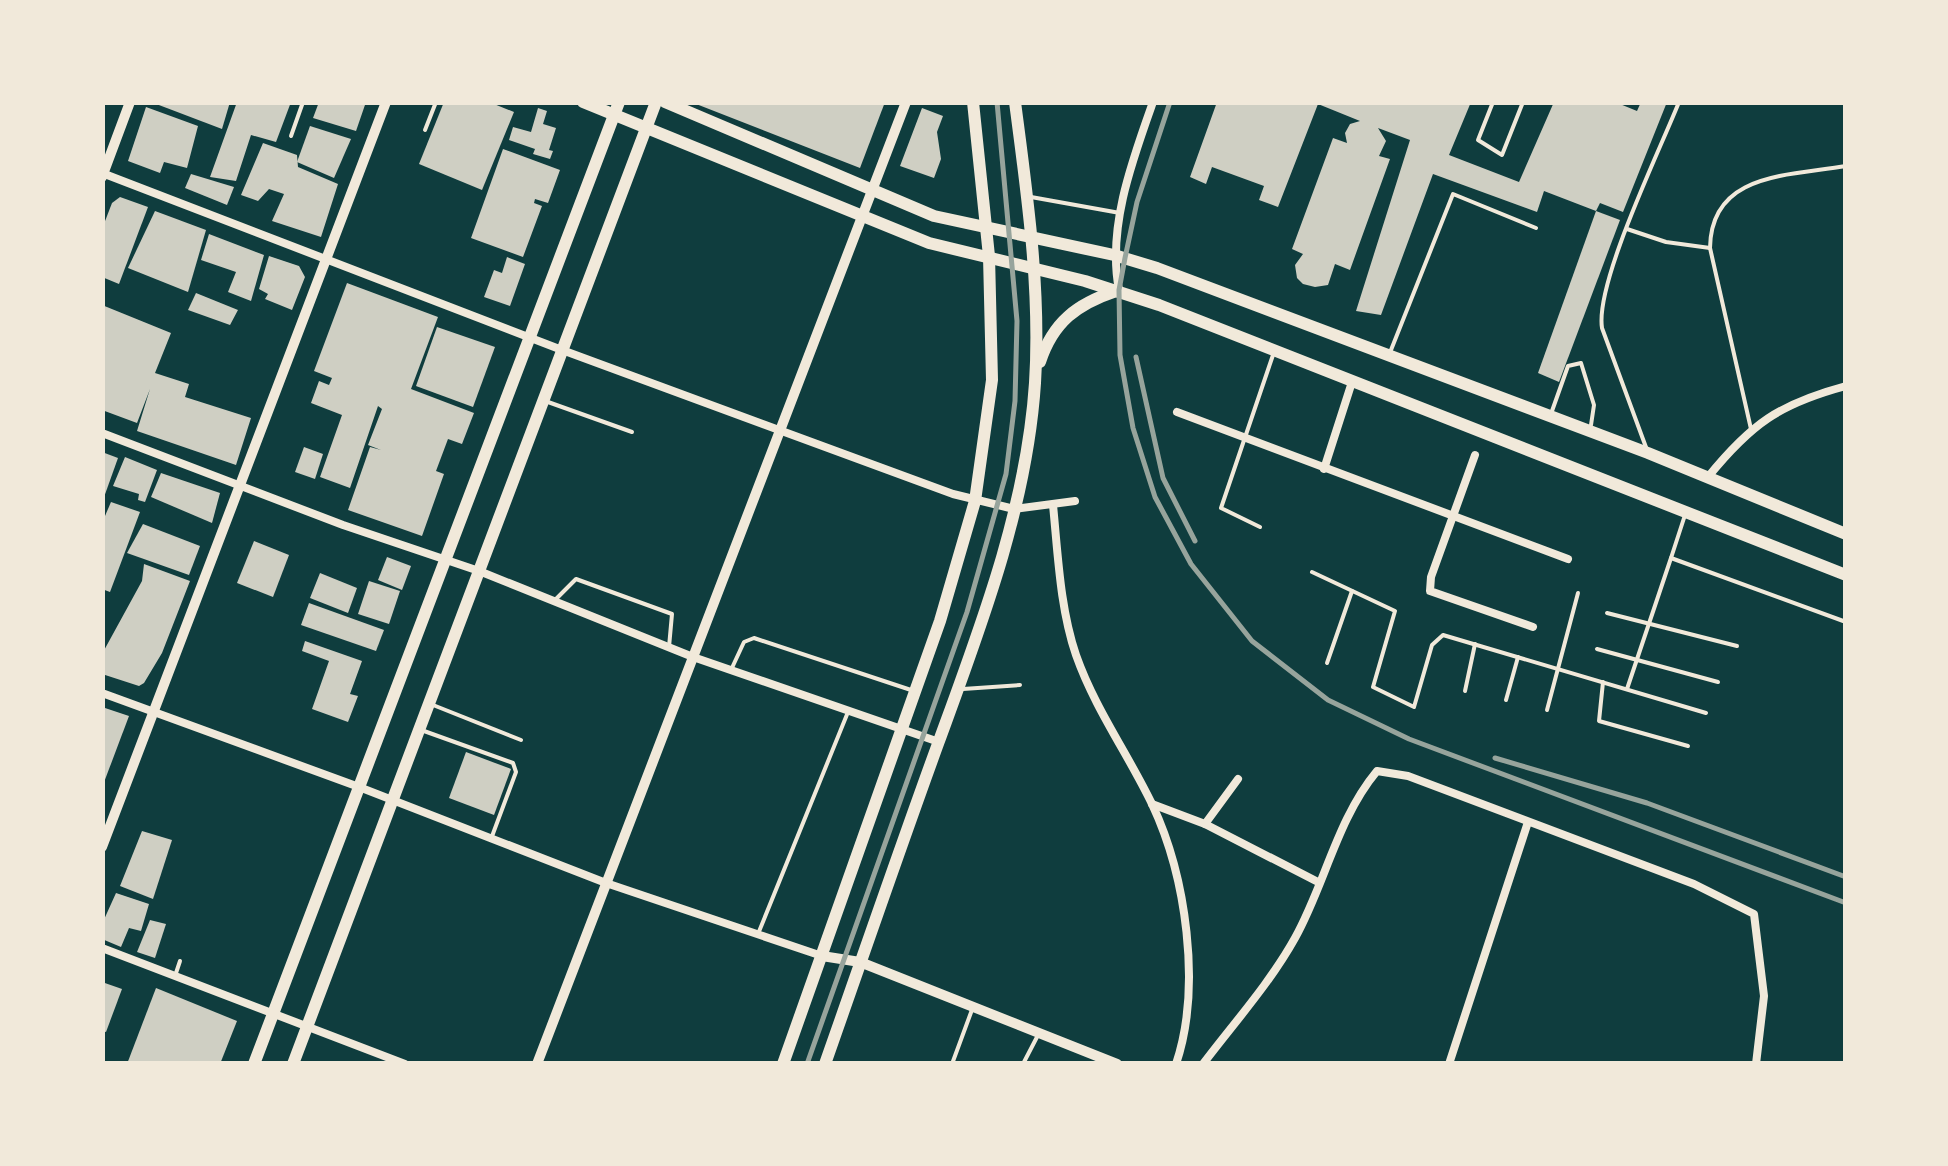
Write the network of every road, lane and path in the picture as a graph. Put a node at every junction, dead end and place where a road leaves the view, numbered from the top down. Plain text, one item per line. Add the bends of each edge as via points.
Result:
1 (130, 102) edge
2 (303, 102) edge
3 (386, 102) edge
4 (436, 102) edge
5 (582, 102) edge
6 (656, 102) edge
7 (665, 102) edge
8 (906, 102) edge
9 (973, 102) edge
10 (1015, 102) edge
11 (1153, 102) edge
12 (1493, 102) edge
13 (1522, 102) edge
14 (1679, 102) edge
15 (616, 109) edge
16 (646, 128) junction
17 (425, 130) dead end
18 (290, 136) dead end
19 (1846, 166) edge
20 (103, 174) edge
21 (872, 190) junction
22 (1026, 196) junction
23 (1120, 214) junction
24 (862, 216) junction
25 (986, 226) junction
26 (1536, 228) dead end
27 (1627, 229) junction
28 (1030, 237) junction
29 (1710, 248) junction
30 (1114, 255) junction
31 (988, 256) junction
32 (327, 260) junction
33 (1033, 268) junction
34 (1119, 290) junction
35 (530, 336) junction
36 (562, 350) junction
37 (1275, 351) junction
38 (1390, 354) junction
39 (1352, 382) junction
40 (1035, 384) junction
41 (1846, 386) edge
42 (544, 401) junction
43 (1176, 412) dead end
44 (1551, 416) junction
45 (1750, 429) junction
46 (1590, 430) junction
47 (780, 431) junction
48 (102, 432) edge
49 (632, 432) dead end
50 (1243, 437) junction
51 (1648, 453) junction
52 (1475, 455) dead end
53 (1324, 469) junction
54 (1708, 477) junction
55 (239, 484) junction
56 (975, 501) junction
57 (1075, 501) dead end
58 (1053, 506) junction
59 (1014, 509) junction
60 (1687, 510) junction
61 (1453, 517) junction
62 (1260, 527) dead end
63 (1846, 534) edge
64 (1671, 558) junction
65 (1568, 559) dead end
66 (446, 560) junction
67 (479, 571) junction
68 (1312, 572) dead end
69 (1846, 574) edge
70 (1352, 592) junction
71 (1578, 593) dead end
72 (554, 601) junction
73 (1607, 613) dead end
74 (1846, 622) edge
75 (1650, 623) junction
76 (1532, 626) dead end
77 (1475, 644) junction
78 (1737, 646) dead end
79 (669, 647) junction
80 (1597, 649) dead end
81 (693, 656) junction
82 (1518, 657) junction
83 (1638, 659) junction
84 (1328, 662) dead end
85 (1560, 668) junction
86 (730, 670) junction
87 (1604, 682) junction
88 (1718, 682) dead end
89 (1020, 685) dead end
90 (1627, 689) junction
91 (958, 690) junction
92 (1465, 691) dead end
93 (915, 692) junction
94 (102, 693) edge
95 (1506, 700) dead end
96 (429, 703) junction
97 (1547, 710) dead end
98 (153, 712) junction
99 (848, 712) junction
100 (1706, 713) dead end
101 (420, 729) junction
102 (902, 729) junction
103 (520, 740) dead end
104 (938, 742) junction
105 (1688, 746) dead end
106 (1238, 779) dead end
107 (359, 787) junction
108 (392, 801) junction
109 (1152, 804) junction
110 (1528, 822) junction
111 (1205, 824) junction
112 (491, 839) junction
113 (102, 847) edge
114 (1318, 882) junction
115 (606, 883) junction
116 (758, 934) junction
117 (102, 948) edge
118 (822, 956) junction
119 (180, 962) dead end
120 (860, 962) junction
121 (176, 976) junction
122 (973, 1007) junction
123 (273, 1013) junction
124 (307, 1026) junction
125 (1039, 1033) junction
126 (254, 1064) edge
127 (293, 1064) edge
128 (405, 1064) edge
129 (537, 1064) edge
130 (783, 1064) edge
131 (825, 1064) edge
132 (952, 1064) edge
133 (1023, 1064) edge
134 (1117, 1064) edge
135 (1176, 1064) edge
136 (1203, 1064) edge
137 (1449, 1064) edge
138 (1756, 1064) edge

1 - 20 street
2 - 18 lane
3 - 32 street
4 - 17 lane
5 - 15 main road
6 - 16 main road
7 - 21 main road
8 - 21 street
9 - 25 main road
10 - 22 main road
11 - 23 street
12 - 13 lane via 1478,140 1502,155
14 - 27 lane
15 - 16 main road
15 - 35 main road
16 - 24 main road
16 - 36 main road
19 - 29 lane via 1741,188 1720,208
20 - 32 street
21 - 24 street
21 - 25 main road via 934,216
22 - 23 lane
22 - 28 main road
23 - 30 street
24 - 31 main road via 928,243
24 - 47 street
25 - 28 main road
25 - 31 main road
26 - 38 lane via 1454,194
27 - 29 lane
27 - 51 lane via 1601,320
28 - 30 main road
28 - 33 main road
29 - 45 lane
30 - 34 street
30 - 38 main road
31 - 33 main road
31 - 56 main road via 992,380
32 - 35 street
32 - 55 street
33 - 34 main road
33 - 40 main road
34 - 37 main road
34 - 40 main road via 1061,320 1045,346
35 - 36 street
35 - 66 main road
36 - 42 main road
36 - 47 street
37 - 39 main road
37 - 50 lane
38 - 44 main road
39 - 53 street
39 - 60 main road
40 - 59 main road
41 - 45 street via 1780,409
42 - 49 lane
42 - 67 main road
43 - 50 street
44 - 46 main road
44 - 46 lane via 1568,366 1580,363 1594,405
45 - 54 street
46 - 51 main road
47 - 56 street
47 - 81 street
48 - 55 street
50 - 53 street
50 - 62 lane via 1221,508
51 - 54 main road
52 - 61 street
53 - 61 street
54 - 63 main road
55 - 66 street
55 - 98 street
56 - 59 street
56 - 93 main road
57 - 58 street
58 - 59 street
58 - 109 street via 1075,651
59 - 91 main road
60 - 64 lane
60 - 69 main road
61 - 65 street
61 - 76 street via 1430,591
64 - 74 lane
64 - 75 lane
66 - 67 street
66 - 107 main road
67 - 72 street
67 - 96 main road
68 - 70 lane
70 - 77 lane via 1394,611 1373,686 1414,707 1435,640
70 - 84 lane
71 - 85 lane
72 - 79 street
72 - 79 lane via 576,579 672,614
73 - 75 lane
75 - 78 lane
75 - 83 lane
77 - 82 lane
77 - 92 lane
79 - 81 street
80 - 83 lane
81 - 86 street
81 - 115 street
82 - 85 lane
82 - 95 lane
83 - 88 lane
83 - 90 lane
85 - 87 lane
85 - 97 lane
86 - 93 lane via 744,642 754,638
86 - 99 street
87 - 90 lane
87 - 105 lane via 1599,721
89 - 91 lane
90 - 100 lane
91 - 104 main road
93 - 102 main road
94 - 98 street
96 - 101 main road
96 - 103 lane
98 - 107 street
98 - 113 street
99 - 102 street
99 - 116 lane
101 - 108 main road
101 - 112 lane via 513,764 516,772
102 - 104 street
102 - 118 main road
104 - 120 main road
106 - 111 street
107 - 108 street
107 - 123 main road
108 - 112 street
108 - 124 main road
109 - 111 street
109 - 135 street via 1173,864 1186,942 1189,998
110 - 114 street via 1378,770
110 - 137 street
110 - 138 street via 1694,884 1754,914 1764,996
111 - 114 street
112 - 115 street
114 - 136 street via 1297,935
115 - 116 street
115 - 129 street
116 - 118 street
117 - 121 street
118 - 120 street
118 - 130 main road
119 - 121 lane
120 - 122 street
120 - 131 main road
121 - 123 street
122 - 125 street
122 - 132 lane
123 - 124 street
123 - 126 main road
124 - 127 main road
124 - 128 street
125 - 133 lane
125 - 134 street

